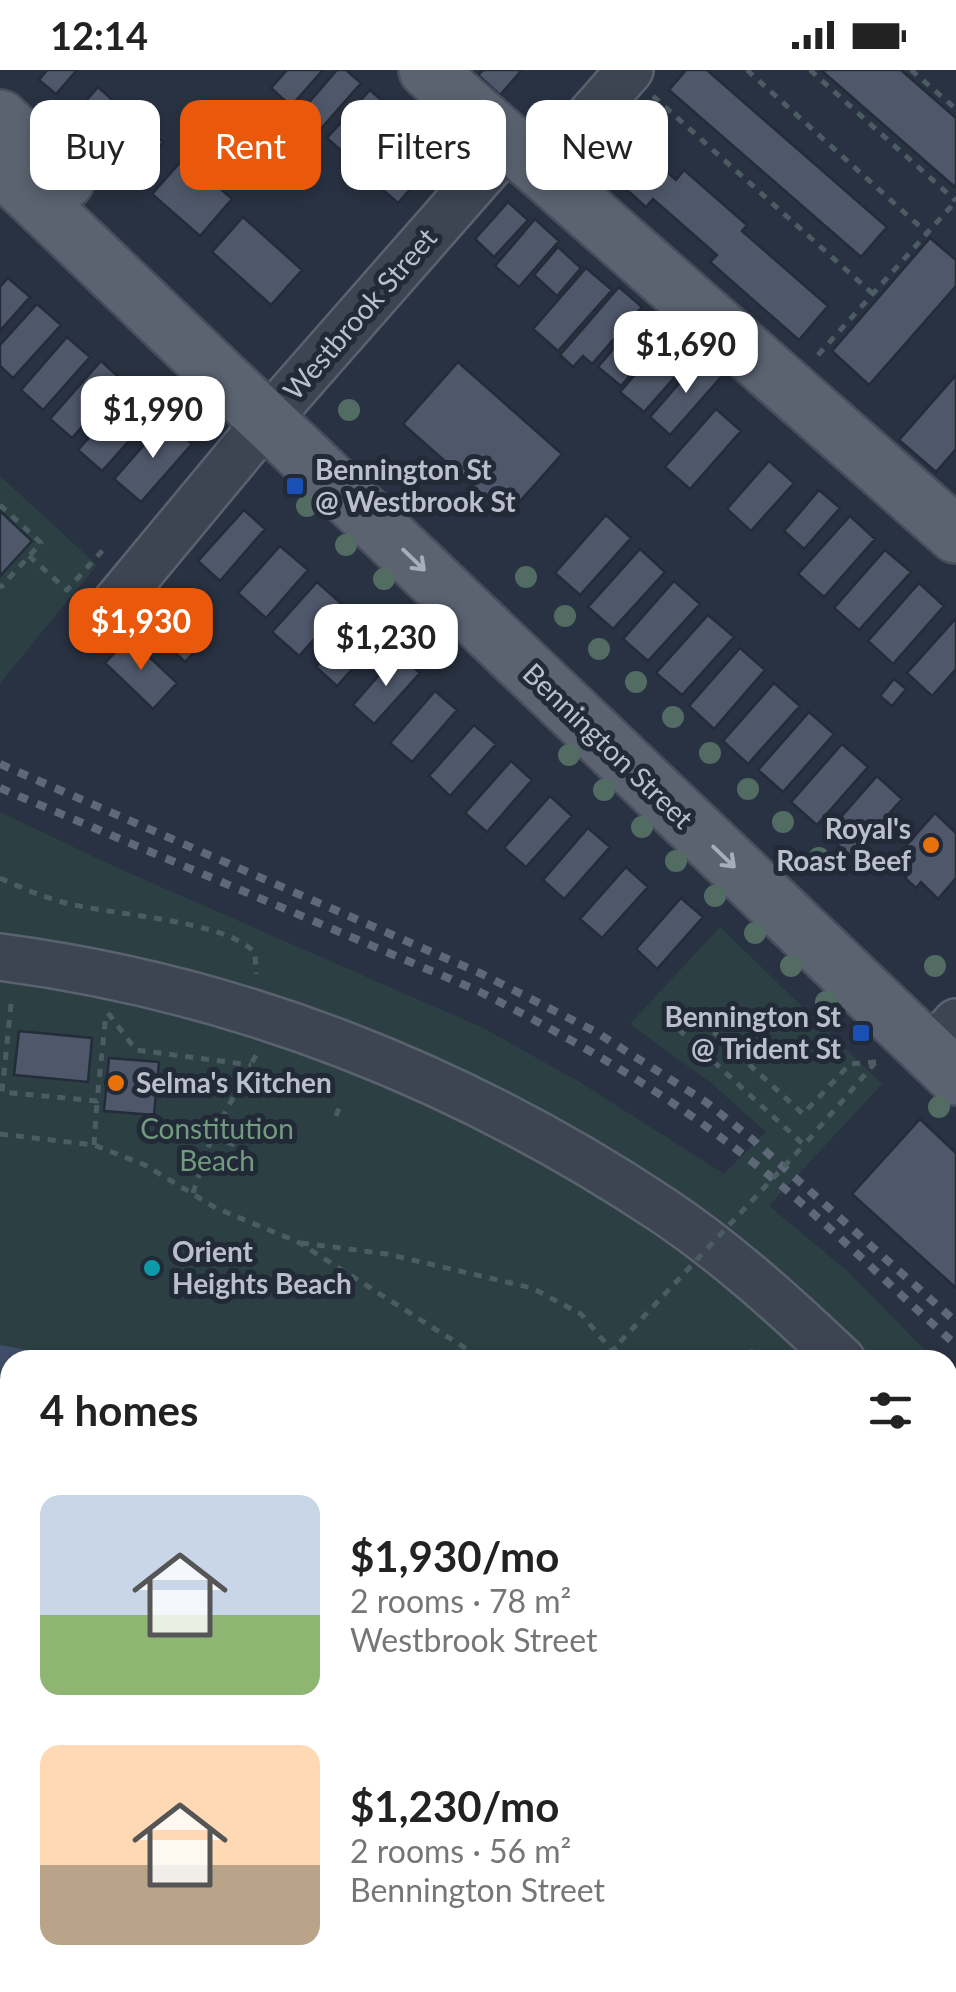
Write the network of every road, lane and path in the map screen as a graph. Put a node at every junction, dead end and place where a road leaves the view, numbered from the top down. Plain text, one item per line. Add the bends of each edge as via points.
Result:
1 (427, 70) edge
2 (747, 70) edge
3 (810, 70) edge
4 (911, 70) edge
5 (637, 78) edge
6 (606, 100) edge
7 (956, 109) edge
8 (0, 118) edge
9 (526, 157) joint
10 (0, 166) edge
11 (564, 190) edge
12 (956, 201) edge
13 (927, 234) junction
14 (872, 294) junction
15 (808, 366) dead end
16 (278, 407) junction
17 (0, 505) edge
18 (956, 535) edge
19 (102, 550) dead end
20 (29, 556) junction
21 (0, 588) edge
22 (96, 625) dead end
23 (0, 878) edge
24 (0, 957) edge
25 (256, 981) dead end
26 (11, 1004) dead end
27 (940, 1042) edge
28 (876, 1062) junction
29 (98, 1101) junction
30 (340, 1105) dead end
31 (336, 1116) dead end
32 (0, 1134) edge
33 (212, 1137) junction
34 (94, 1145) junction
35 (236, 1145) dead end
36 (804, 1145) junction
37 (194, 1193) junction
38 (298, 1242) junction
39 (468, 1350) edge
40 (609, 1350) edge
41 (613, 1350) edge
42 (831, 1350) edge

1 - 9 main road
2 - 13 path
3 - 12 path
4 - 7 path
5 - 6 street, Westbrook Street
5 - 14 path
8 - 16 main road, Bennington Street
9 - 16 street, Westbrook Street
10 - 16 main road, Bennington Street
11 - 18 main road
12 - 13 path
13 - 14 path
14 - 15 path
16 - 22 street, Westbrook Street
16 - 27 main road, Bennington Street
17 - 20 path via 41,542
19 - 20 path via 68,590
20 - 21 path
23 - 25 path via 68,904 238,940 255,953
24 - 42 street via 141,981 249,1011 461,1093 663,1210
26 - 29 path via 2,1092
27 - 28 path
28 - 36 path
28 - 36 path via 850,1064 803,1114 691,1010 676,1027
29 - 33 path via 107,1011 136,1050 250,1066
29 - 34 path
30 - 31 path
32 - 34 path
33 - 35 path
33 - 37 path
34 - 37 path
36 - 41 path, bridge
37 - 38 path
38 - 39 path
38 - 40 path via 387,1254 532,1288 580,1314

